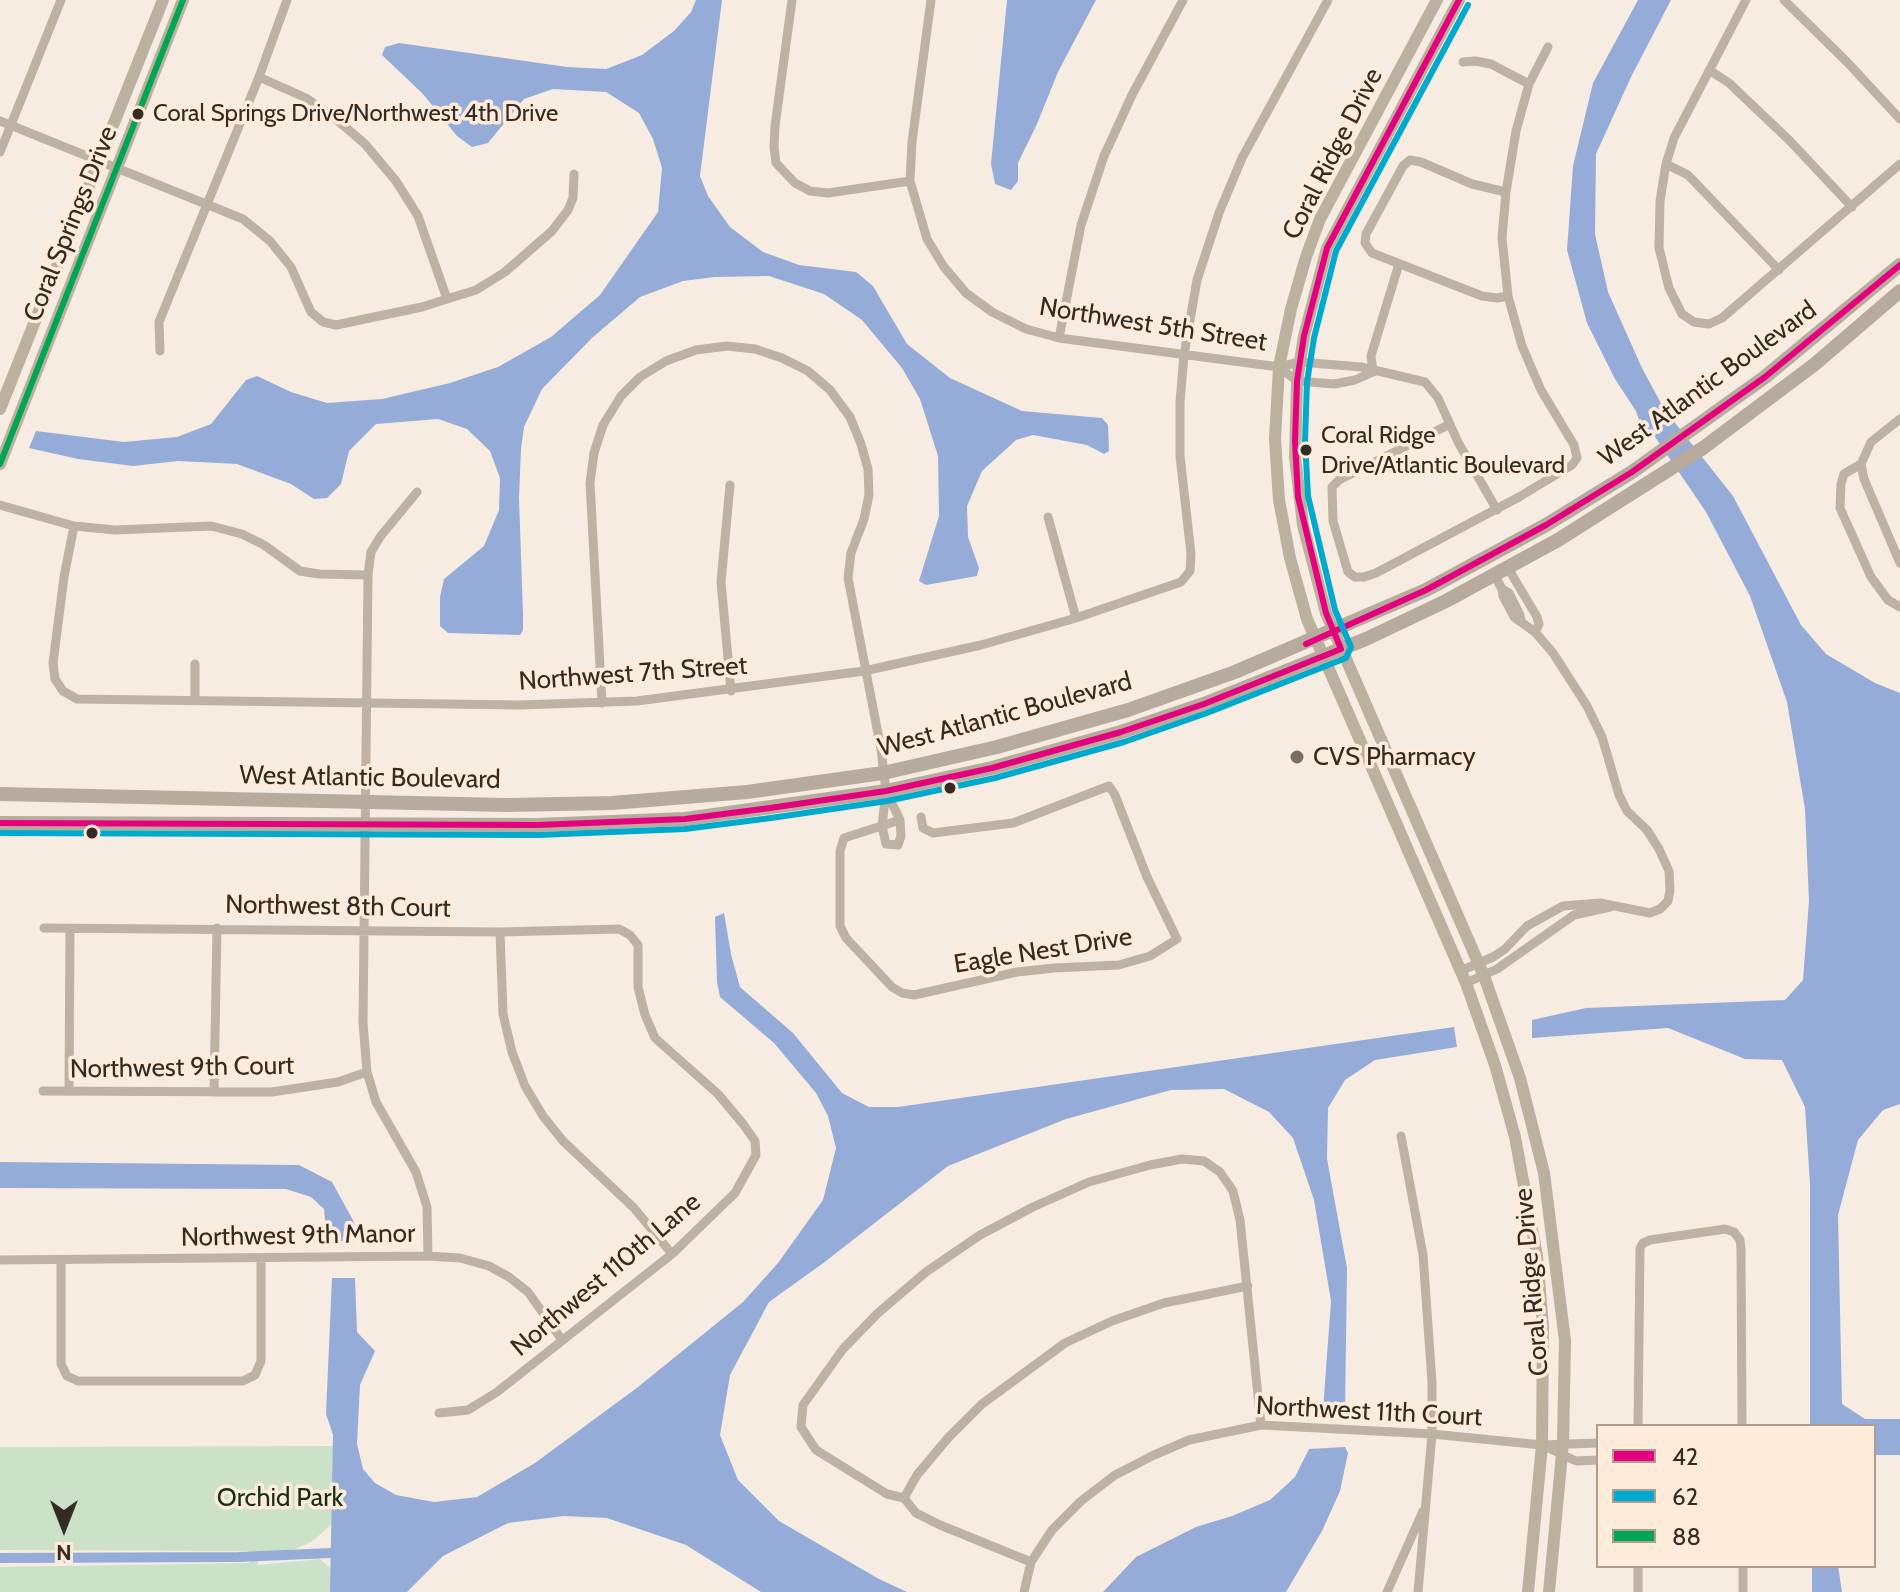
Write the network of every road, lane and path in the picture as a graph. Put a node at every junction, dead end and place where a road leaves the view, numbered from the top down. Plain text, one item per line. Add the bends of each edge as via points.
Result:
1 (61, 0) edge
2 (163, 0) edge
3 (183, 0) edge
4 (287, 0) edge
5 (792, 0) edge
6 (931, 0) edge
7 (1183, 0) edge
8 (1328, 0) edge
9 (1437, 0) edge
10 (1459, 0) edge
11 (1746, 0) edge
12 (1784, 0) edge
13 (1548, 47) dead end
14 (1463, 62) dead end
15 (1709, 70) junction
16 (259, 77) junction
17 (1529, 84) junction
18 (1381, 105) junction
19 (1397, 114) junction
20 (1900, 119) edge
21 (0, 121) edge
22 (11, 125) junction
23 (0, 152) edge
24 (100, 160) junction
25 (1666, 164) junction
26 (1900, 164) edge
27 (118, 167) junction
28 (574, 174) dead end
29 (910, 181) junction
30 (1506, 192) junction
31 (205, 203) junction
32 (1852, 207) junction
33 (1399, 264) junction
34 (1900, 265) edge
35 (1779, 270) junction
36 (1900, 291) edge
37 (1508, 296) junction
38 (447, 299) junction
39 (1059, 338) junction
40 (160, 351) dead end
41 (1184, 355) junction
42 (1300, 362) junction
43 (1347, 366) junction
44 (1279, 367) junction
45 (1373, 372) junction
46 (1297, 381) junction
47 (1346, 382) junction
48 (1729, 404) junction
49 (0, 409) edge
50 (1900, 419) edge
51 (1741, 420) junction
52 (1450, 424) junction
53 (0, 464) edge
54 (1861, 464) junction
55 (730, 485) dead end
56 (417, 492) dead end
57 (0, 505) edge
58 (1497, 510) junction
59 (1048, 517) dead end
60 (74, 526) junction
61 (1900, 563) edge
62 (368, 575) junction
63 (1502, 578) junction
64 (1900, 607) edge
65 (1535, 614) junction
66 (1076, 618) junction
67 (1521, 621) junction
68 (1334, 632) junction
69 (1535, 632) junction
70 (1315, 640) junction
71 (1341, 649) junction
72 (1323, 658) junction
73 (195, 664) dead end
74 (864, 671) junction
75 (731, 691) junction
76 (195, 699) junction
77 (367, 703) junction
78 (602, 703) junction
79 (883, 773) junction
80 (886, 791) junction
81 (0, 794) edge
82 (365, 802) junction
83 (921, 817) dead end
84 (900, 820) junction
85 (0, 823) edge
86 (365, 825) junction
87 (882, 826) junction
88 (1613, 907) junction
89 (1545, 915) junction
90 (44, 928) dead end
91 (217, 928) junction
92 (70, 929) junction
93 (1553, 929) junction
94 (364, 930) junction
95 (500, 932) junction
96 (630, 935) joint
97 (1481, 970) junction
98 (1463, 977) junction
99 (367, 1072) junction
100 (43, 1091) dead end
101 (69, 1091) junction
102 (214, 1092) junction
103 (1401, 1136) dead end
104 (672, 1254) junction
105 (428, 1256) junction
106 (261, 1258) junction
107 (0, 1260) edge
108 (61, 1260) junction
109 (1248, 1286) junction
110 (562, 1340) junction
111 (439, 1413) dead end
112 (1638, 1424) edge
113 (1742, 1424) edge
114 (1261, 1425) junction
115 (1432, 1434) junction
116 (1596, 1443) edge
117 (1542, 1445) junction
118 (1562, 1450) junction
119 (1596, 1460) edge
120 (904, 1498) junction
121 (1426, 1504) junction
122 (1031, 1562) junction
123 (1638, 1568) edge
124 (1743, 1568) edge
125 (1024, 1592) edge
126 (1387, 1592) edge
127 (1418, 1592) edge
128 (1528, 1592) edge
129 (1549, 1592) edge
130 (1638, 1592) edge
131 (1743, 1592) edge

1 - 22 street
2 - 24 main road, Coral Springs Drive
3 - 27 main road, Coral Springs Drive
4 - 16 street
5 - 29 street via 775,126 776,163 810,191
6 - 29 street, Northwest 5th Street
7 - 39 street via 1104,156 1081,225
8 - 41 street via 1242,158 1219,213 1197,280
9 - 18 main road, Coral Ridge Drive
10 - 19 main road, Coral Ridge Drive
11 - 15 street
12 - 20 street
13 - 17 street
14 - 17 street via 1491,64
15 - 25 street
15 - 32 street via 1790,141
16 - 31 street
16 - 38 street via 306,98 365,144 418,216
17 - 30 street
18 - 19 main road
18 - 44 main road, Coral Ridge Drive via 1315,231
19 - 42 main road, Coral Ridge Drive via 1327,248
21 - 22 street
22 - 23 street
22 - 24 street
24 - 27 street
24 - 49 main road, Coral Springs Drive
25 - 35 street via 1688,175
25 - 35 street via 1659,248 1682,314 1709,324
26 - 32 street
27 - 31 street
27 - 53 main road, Coral Springs Drive
28 - 38 street via 568,210 531,252 476,290
29 - 39 street, Northwest 5th Street via 927,239 966,293 1026,329
30 - 33 street via 1410,160 1365,243 1372,253
30 - 37 street via 1502,238
31 - 38 street via 243,219 270,241 291,267 311,312 323,322 336,325
31 - 40 street via 159,322
32 - 35 street
33 - 37 street via 1482,296
33 - 45 street via 1371,356
34 - 48 main road, West Atlantic Boulevard
36 - 51 main road, West Atlantic Boulevard
37 - 58 street via 1522,346 1577,458
39 - 41 street, Northwest 5th Street
41 - 44 street, Northwest 5th Street
41 - 66 street, Northwest 7th Street via 1180,456 1190,571 1181,582
42 - 43 street, Northwest 5th Street
42 - 44 street, Northwest 5th Street
42 - 46 main road, Coral Ridge Drive
43 - 45 street, Northwest 5th Street
43 - 47 street
44 - 46 street, Northwest 5th Street
44 - 70 main road, Coral Ridge Drive via 1279,500
45 - 47 street, Northwest 5th Street
45 - 52 street, Northwest 5th Street via 1425,382
46 - 47 street, Northwest 5th Street
46 - 68 main road, Coral Ridge Drive via 1298,497
48 - 51 main road
48 - 68 main road, West Atlantic Boulevard via 1600,492 1492,555
50 - 54 street via 1871,442
51 - 63 main road, West Atlantic Boulevard
52 - 58 street, Northwest 5th Street
52 - 58 street via 1332,487 1333,521 1348,572 1355,577 1376,573
54 - 61 street
54 - 64 street via 1844,474 1840,508 1871,577
55 - 75 street via 721,582
56 - 62 street via 371,552
57 - 60 street
59 - 66 street
60 - 62 street via 211,526 264,545 300,571
60 - 76 street, Northwest 7th Street via 53,663 63,691 77,699
62 - 77 street
63 - 65 street
63 - 67 street
63 - 71 main road, West Atlantic Boulevard
65 - 67 street
65 - 69 street
66 - 74 street, Northwest 7th Street
67 - 69 street
68 - 70 main road, West Atlantic Boulevard
68 - 71 main road, Coral Ridge Drive
69 - 88 street via 1587,706 1619,795 1647,830 1669,871 1668,901 1660,909 1650,913
70 - 72 main road, Coral Ridge Drive
70 - 79 main road, West Atlantic Boulevard via 1128,710
71 - 72 main road, West Atlantic Boulevard
71 - 97 main road, Coral Ridge Drive
72 - 80 main road, West Atlantic Boulevard via 1121,732
72 - 98 main road, Coral Ridge Drive
73 - 76 street
74 - 75 street, Northwest 7th Street
74 - 78 street via 848,578 869,495 868,469 850,417 808,371 755,349 727,346 696,350 640,377 603,425 590,483
74 - 79 street
75 - 78 street, Northwest 7th Street
76 - 77 street, Northwest 7th Street
77 - 78 street, Northwest 7th Street
77 - 82 street
79 - 80 street
79 - 82 main road, West Atlantic Boulevard via 612,803
80 - 84 street
80 - 86 main road, West Atlantic Boulevard via 685,819
80 - 87 street
81 - 82 main road, West Atlantic Boulevard
82 - 86 street
83 - 87 street, Eagle Nest Drive via 923,828 933,833 1013,823 1109,786 1177,939 1150,956 1119,965 1032,970 914,995 902,993 840,926 844,838
84 - 87 street, Eagle Nest Drive
84 - 87 street via 898,845 886,844
85 - 86 main road, West Atlantic Boulevard
86 - 94 street
88 - 89 street via 1580,903
88 - 93 street via 1574,915
89 - 93 street
89 - 97 street
90 - 92 street, Northwest 8th Court
91 - 92 street, Northwest 8th Court
91 - 94 street, Northwest 8th Court
91 - 102 street
92 - 101 street
93 - 97 street
94 - 95 street, Northwest 8th Court
94 - 99 street
95 - 96 street, Northwest 8th Court via 619,929
95 - 104 street via 503,1014 525,1086 563,1141 634,1208
96 - 104 street, Northwest 110th Lane via 638,945 638,987 655,1038 718,1094 755,1141 756,1155 735,1193
97 - 98 street
97 - 118 main road, Coral Ridge Drive via 1520,1078 1544,1173 1565,1341
98 - 117 main road, Coral Ridge Drive via 1505,1096 1537,1256 1543,1327
99 - 102 street, Northwest 9th Court via 305,1089
99 - 105 street via 376,1102 416,1172 427,1207
100 - 101 street, Northwest 9th Court
101 - 102 street, Northwest 9th Court
103 - 115 street via 1424,1268
104 - 110 street, Northwest 110th Lane
105 - 106 street, Northwest 9th Manor
105 - 110 street, Northwest 9th Manor via 460,1258 509,1277 528,1292
106 - 108 street, Northwest 9th Manor
106 - 108 street via 261,1361 255,1375 243,1381 78,1381 67,1376 61,1364
107 - 108 street, Northwest 9th Manor
109 - 114 street
109 - 120 street via 1164,1303 1065,1343 982,1404 917,1475
109 - 120 street via 1233,1191 1204,1161 1182,1159 1089,1182 980,1235 878,1313 843,1349 803,1405 801,1427 816,1450 887,1494
110 - 111 street, Northwest 110th Lane via 468,1410
112 - 113 street via 1640,1248 1650,1240 1725,1229 1740,1240
114 - 115 street, Northwest 11th Court
114 - 122 street, Northwest 11th Court via 1189,1440 1115,1475 1052,1530
115 - 117 street, Northwest 11th Court
115 - 121 street
116 - 118 street, Northwest 11th Court
117 - 118 street, Northwest 11th Court
117 - 128 main road, Coral Ridge Drive
118 - 119 street, Northwest 11th Court via 1576,1461
118 - 129 main road, Coral Ridge Drive
120 - 122 street via 916,1513
121 - 126 street
121 - 127 street
122 - 125 street, Northwest 11th Court
123 - 130 street
124 - 131 street

